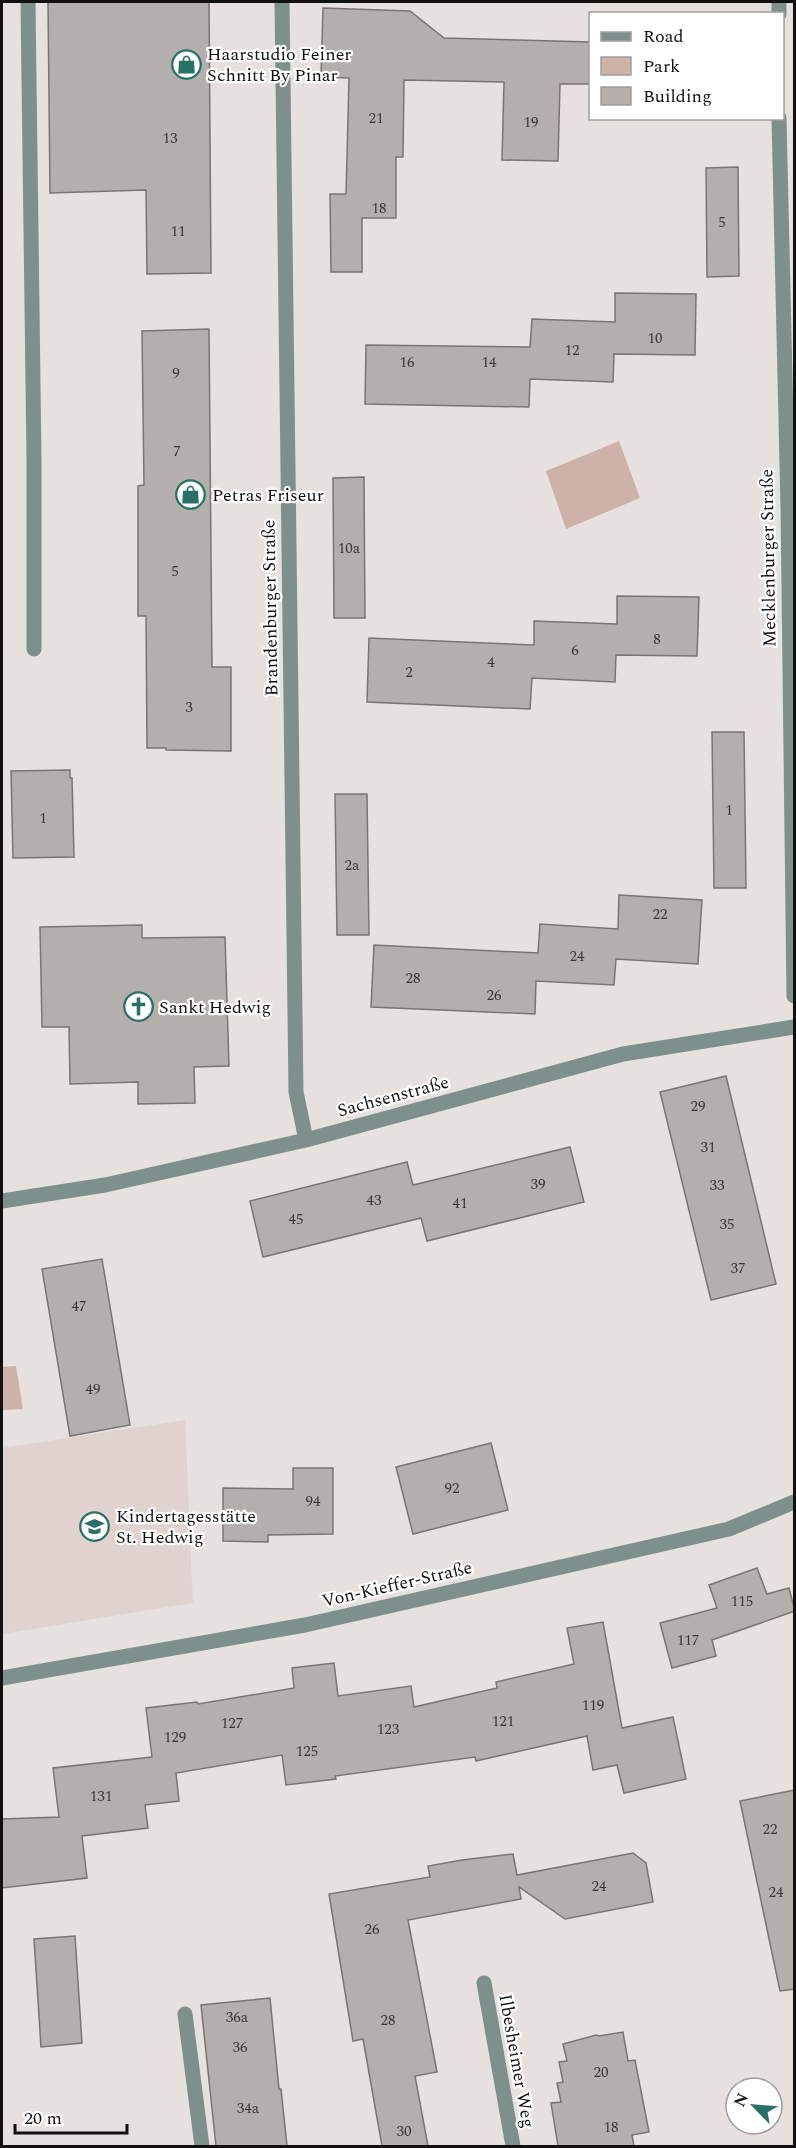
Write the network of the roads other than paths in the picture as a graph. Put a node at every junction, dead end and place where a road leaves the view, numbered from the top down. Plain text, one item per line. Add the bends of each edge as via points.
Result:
1 (28, 2) edge
2 (282, 2) edge
3 (779, 120) edge
4 (34, 649) dead end
5 (795, 996) edge
6 (795, 1027) edge
7 (306, 1140) junction
8 (2, 1200) edge
9 (795, 1502) edge
10 (2, 1678) edge
11 (484, 1983) dead end
12 (185, 2014) dead end
13 (202, 2146) edge
14 (513, 2146) edge

1 - 4 street
2 - 7 street, Brandenburger Straße via 296,1092
3 - 5 street, Mecklenburger Straße
6 - 7 street, Sachsenstraße via 623,1054
7 - 8 street, Sachsenstraße via 105,1185
9 - 10 street, Von-Kieffer-Straße via 729,1528 305,1624
11 - 14 street, Ilbesheimer Weg
12 - 13 street

